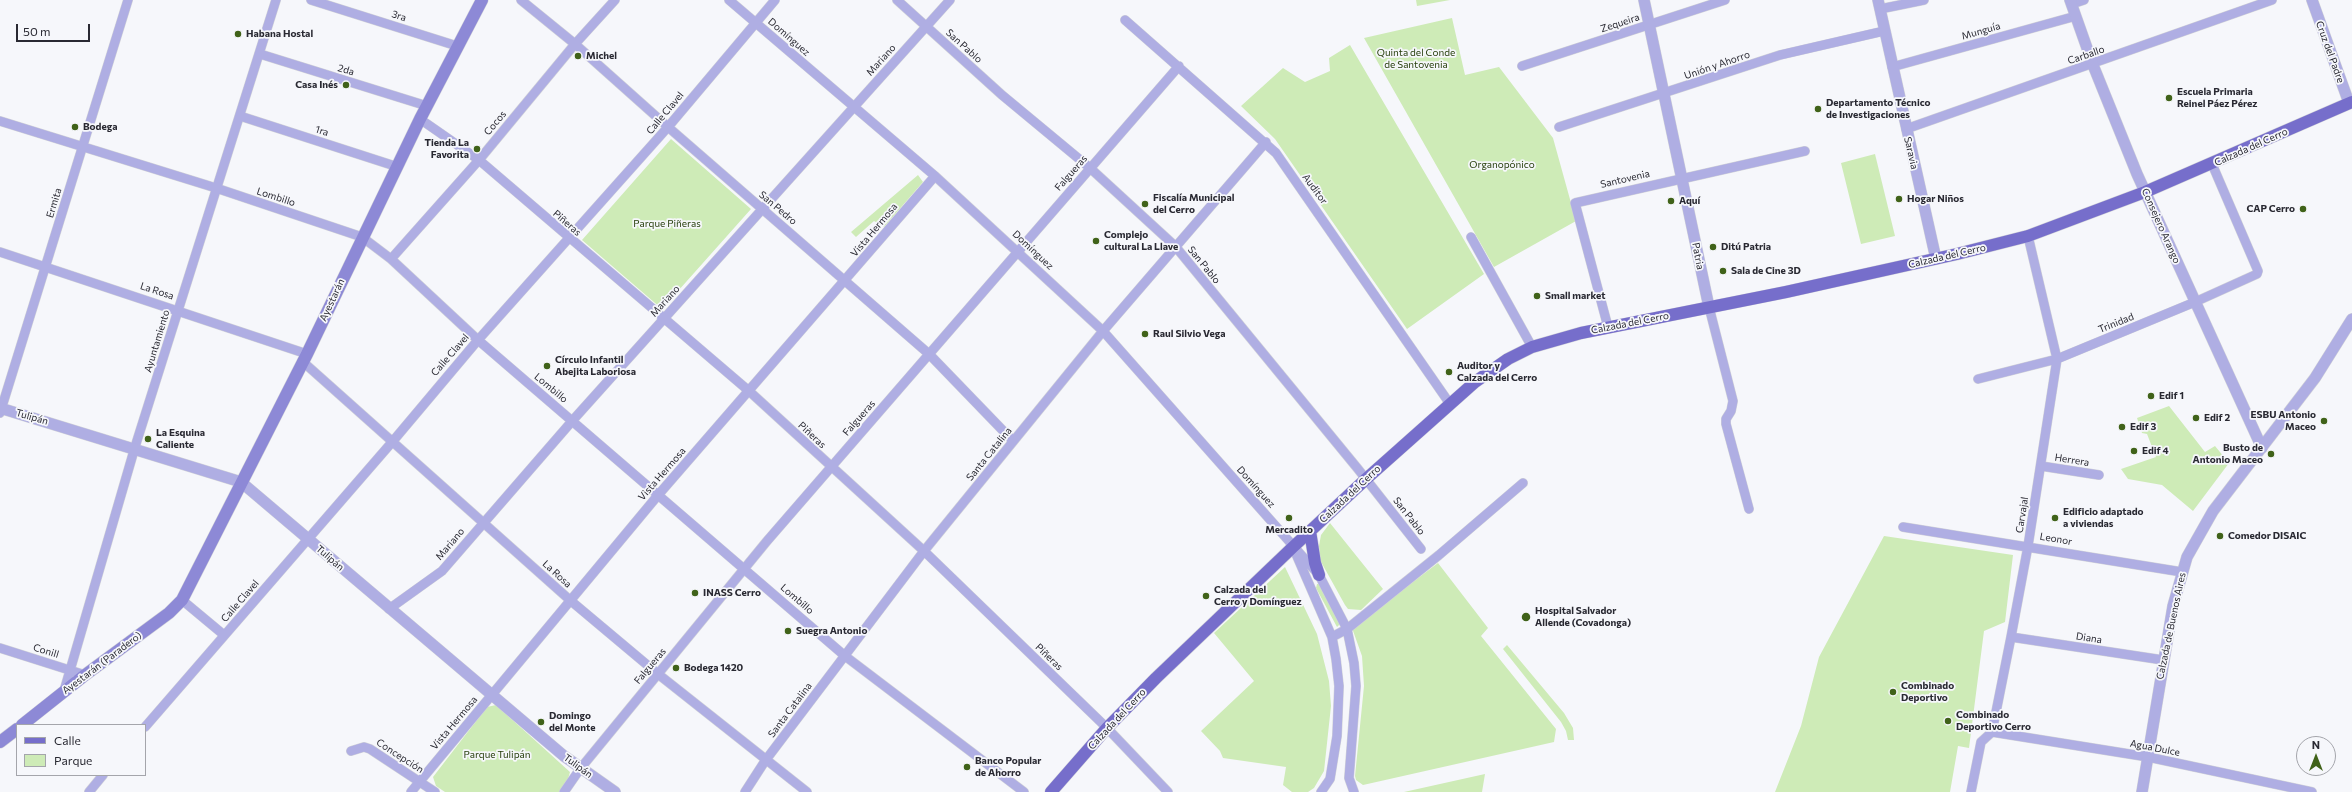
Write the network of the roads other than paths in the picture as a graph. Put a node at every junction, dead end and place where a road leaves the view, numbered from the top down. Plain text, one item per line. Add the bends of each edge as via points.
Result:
1 (128, 0) edge
2 (276, 0) edge
3 (311, 0) edge
4 (482, 0) edge
5 (521, 0) edge
6 (614, 0) edge
7 (729, 0) edge
8 (775, 0) edge
9 (897, 0) edge
10 (950, 0) edge
11 (1644, 0) edge
12 (1725, 0) edge
13 (1924, 0) edge
14 (2084, 0) edge
15 (2272, 0) edge
16 (2312, 0) edge
17 (2071, 2) edge
18 (1879, 4) edge
19 (2076, 16) junction
20 (1125, 20) dead end
21 (755, 22) junction
22 (1650, 25) junction
23 (926, 26) junction
24 (1884, 31) junction
25 (575, 44) junction
26 (457, 46) junction
27 (260, 54) junction
28 (2093, 65) junction
29 (1179, 66) junction
30 (1522, 66) dead end
31 (1892, 68) junction
32 (1663, 95) junction
33 (2351, 103) edge
34 (427, 106) junction
35 (854, 107) junction
36 (240, 116) junction
37 (420, 119) junction
38 (0, 121) edge
39 (668, 127) junction
40 (1559, 127) dead end
41 (1906, 130) junction
42 (1266, 142) junction
43 (84, 146) junction
44 (1805, 151) dead end
45 (479, 160) junction
46 (2212, 164) junction
47 (398, 167) junction
48 (1090, 168) junction
49 (935, 176) junction
50 (1682, 177) junction
51 (216, 188) junction
52 (2145, 192) junction
53 (762, 209) junction
54 (2028, 236) junction
55 (362, 237) junction
56 (1471, 238) dead end
57 (568, 239) junction
58 (1175, 246) junction
59 (0, 252) edge
60 (1019, 252) junction
61 (1936, 259) junction
62 (391, 260) junction
63 (46, 267) junction
64 (846, 280) junction
65 (2195, 302) junction
66 (1708, 307) junction
67 (178, 310) junction
68 (664, 318) junction
69 (2352, 319) edge
70 (1608, 327) junction
71 (1103, 331) junction
72 (478, 340) junction
73 (1532, 347) junction
74 (929, 354) junction
75 (304, 358) junction
76 (2057, 359) junction
77 (1978, 379) dead end
78 (748, 391) junction
79 (1450, 404) junction
80 (0, 410) edge
81 (573, 420) junction
82 (393, 441) junction
83 (1013, 441) junction
84 (135, 447) junction
85 (2262, 448) junction
86 (2041, 466) junction
87 (831, 468) junction
88 (2099, 475) dead end
89 (1366, 478) junction
90 (241, 482) junction
91 (1523, 483) dead end
92 (659, 494) junction
93 (1749, 509) dead end
94 (483, 522) junction
95 (1903, 528) dead end
96 (1310, 531) junction
97 (309, 539) junction
98 (2028, 546) junction
99 (1293, 547) junction
100 (1420, 549) dead end
101 (924, 551) junction
102 (746, 569) junction
103 (2182, 572) junction
104 (1319, 575) junction
105 (182, 600) junction
106 (571, 601) junction
107 (389, 609) junction
108 (1347, 629) junction
109 (224, 635) junction
110 (1332, 637) junction
111 (2012, 637) junction
112 (0, 648) edge
113 (844, 656) junction
114 (2163, 660) junction
115 (70, 670) junction
116 (658, 674) junction
117 (85, 675) junction
118 (64, 691) junction
119 (492, 695) junction
120 (23, 724) edge
121 (146, 726) edge
122 (1107, 728) junction
123 (16, 730) edge
124 (1992, 732) junction
125 (0, 742) edge
126 (351, 751) dead end
127 (2148, 757) junction
128 (765, 761) junction
129 (580, 769) junction
130 (103, 776) edge
131 (420, 782) junction
132 (89, 792) edge
133 (411, 792) edge
134 (435, 792) edge
135 (564, 792) edge
136 (615, 792) edge
137 (745, 792) edge
138 (806, 792) edge
139 (1024, 792) edge
140 (1051, 792) edge
141 (1168, 792) edge
142 (1321, 792) edge
143 (1354, 792) edge
144 (1971, 792) edge
145 (2142, 792) edge
146 (2312, 792) edge

1 - 43 street, Ermita
2 - 27 street, Ayuntamiento
3 - 26 street, 3ra
4 - 26 main road, Ayestarán
5 - 25 street, San Pedro
6 - 25 street, Cocos
7 - 21 street, Domínguez
8 - 21 street, Calle Clavel
9 - 23 street, San Pablo
10 - 23 street, Mariano
11 - 22 street, Patria
12 - 22 street, Zequeira
13 - 18 street
14 - 17 street
15 - 28 street, Carballo
16 - 33 street, Cruz del Padre
17 - 19 street, Consejero Arango
18 - 24 street, Saravia
19 - 28 street, Consejero Arango
19 - 31 street, Munguía
20 - 29 street, Auditor
21 - 35 street, Domínguez
21 - 39 street, Calle Clavel
22 - 30 street, Zequeira
22 - 32 street, Patria
23 - 35 street, Mariano
23 - 48 street, San Pablo via 1002,95
24 - 31 street, Saravia
24 - 32 street, Unión y Ahorro via 1780,55
25 - 39 street, San Pedro
25 - 45 street, Cocos
26 - 34 main road, Ayestarán
27 - 34 street, 2da
27 - 36 street, Ayuntamiento
28 - 41 street, Carballo
28 - 52 street, Consejero Arango
29 - 42 street, Auditor
29 - 48 street, Falgueras
31 - 41 street, Saravia
32 - 40 street, Unión y Ahorro
32 - 50 street, Patria
33 - 46 main road, Calzada del Cerro
34 - 37 main road, Ayestarán
35 - 49 street, Domínguez
35 - 53 street, Mariano
36 - 47 street, 1ra
36 - 51 street, Ayuntamiento
37 - 45 street, Piñeras
37 - 47 main road, Ayestarán
38 - 43 street, Lombillo
39 - 53 street, San Pedro
39 - 57 street, Calle Clavel
41 - 61 street, Saravia
42 - 58 street, Santa Catalina
42 - 79 street, Auditor via 1322,217
43 - 51 street, Lombillo
43 - 63 street, Ermita
44 - 50 street, Santovenia
45 - 57 street, Piñeras
45 - 62 street, Cocos
46 - 52 main road, Calzada del Cerro
46 - 65 street, Trinidad via 2258,273
47 - 55 main road, Ayestarán
48 - 58 street, San Pablo
48 - 60 street, Falgueras
49 - 60 street, Domínguez
49 - 64 street, Vista Hermosa
50 - 66 street, Patria
50 - 70 street, Santovenia via 1575,203
51 - 55 street, Lombillo
51 - 67 street, Ayuntamiento
52 - 54 main road, Calzada del Cerro
52 - 65 street, Consejero Arango
53 - 64 street, San Pedro
53 - 68 street, Mariano
54 - 61 main road, Calzada del Cerro
54 - 76 street, Carvajal
55 - 62 street, Lombillo
55 - 75 main road, Ayestarán
56 - 73 street
57 - 68 street, Piñeras
57 - 72 street, Calle Clavel
58 - 71 street, Santa Catalina
58 - 89 street, San Pablo
59 - 63 street, La Rosa
60 - 71 street, Domínguez
60 - 74 street, Falgueras
61 - 66 main road, Calzada del Cerro
62 - 72 street, Lombillo
63 - 67 street, La Rosa
63 - 80 street, Ermita
64 - 74 street, San Pedro
64 - 78 street, Vista Hermosa
65 - 76 street, Trinidad
65 - 85 street, Consejero Arango
66 - 70 main road, Calzada del Cerro
66 - 93 street, Patria via 1733,401 1726,424
67 - 75 street, La Rosa
67 - 84 street, Ayuntamiento
68 - 78 street, Piñeras
68 - 81 street, Mariano
69 - 85 street, Calzada de Buenos Aires via 2315,378
70 - 73 main road, Calzada del Cerro
71 - 83 street, Santa Catalina
71 - 99 street, Domínguez
72 - 81 street, Lombillo
72 - 82 street, Calle Clavel
73 - 79 main road, Calzada del Cerro via 1496,366
74 - 83 street, San Pedro
74 - 87 street, Falgueras
75 - 82 street, La Rosa
75 - 90 main road, Ayestarán
76 - 77 street, Trinidad
76 - 86 street, Carvajal
78 - 87 street, Piñeras
78 - 92 street, Vista Hermosa
79 - 89 main road, Calzada del Cerro
80 - 84 street, Tulipán
81 - 92 street, Lombillo
81 - 94 street, Mariano
82 - 94 street, La Rosa
82 - 97 street, Calle Clavel
83 - 101 street, Santa Catalina
84 - 90 street, Tulipán
84 - 115 street, Ayuntamiento
85 - 103 street, Calzada de Buenos Aires via 2213,510 2198,535
86 - 88 street, Herrera
86 - 98 street, Carvajal
87 - 101 street, Piñeras
87 - 102 street, Falgueras
89 - 96 main road, Calzada del Cerro
89 - 100 street, San Pablo
90 - 97 street, Tulipán
90 - 105 main road, Ayestarán
91 - 108 street
92 - 102 street, Lombillo
92 - 106 street, Vista Hermosa
94 - 106 street, La Rosa
94 - 107 street, Mariano via 442,570
95 - 98 street, Leonor
96 - 99 main road, Calzada del Cerro
96 - 104 main road
97 - 107 street, Tulipán
97 - 109 street, Calle Clavel
98 - 103 street, Leonor
98 - 111 street, Carvajal
99 - 104 street, Domínguez
99 - 110 street, Domínguez
99 - 122 main road, Calzada del Cerro
101 - 113 street, Santa Catalina
101 - 122 street, Piñeras
102 - 113 street, Lombillo
102 - 116 street, Falgueras
103 - 114 street, Calzada de Buenos Aires
104 - 108 street, Domínguez
105 - 109 street
105 - 117 main road, Ayestarán (Paradero) via 169,613
106 - 116 street, La Rosa
106 - 119 street, Vista Hermosa
107 - 119 street, Tulipán
108 - 110 street
108 - 143 street, Domínguez via 1356,686 1350,778
109 - 121 street, Calle Clavel
110 - 142 street, Domínguez via 1339,707 1330,779
111 - 114 street, Diana
111 - 124 street, Carvajal
112 - 115 street, Conill
113 - 128 street, Santa Catalina
113 - 139 street, Lombillo
114 - 127 street, Calzada de Buenos Aires
115 - 117 street, Conill
115 - 118 street, Ayuntamiento
116 - 128 street, La Rosa
116 - 129 street, Falgueras
117 - 118 main road, Ayestarán (Paradero)
118 - 120 main road, Ayestarán (Paradero)
119 - 129 street, Tulipán
119 - 131 street, Vista Hermosa
122 - 140 main road, Calzada del Cerro
122 - 141 street, Piñeras
123 - 125 main road
124 - 127 street, Agua Dulce
124 - 144 street, Carvajal via 1981,742
126 - 131 street, Concepción via 364,746
127 - 145 street, Calzada de Buenos Aires
127 - 146 street, Agua Dulce
128 - 137 street, Santa Catalina
128 - 138 street, La Rosa
129 - 135 street, Falgueras
129 - 136 street, Tulipán
130 - 132 street
131 - 133 street, Vista Hermosa
131 - 134 street, Concepción

